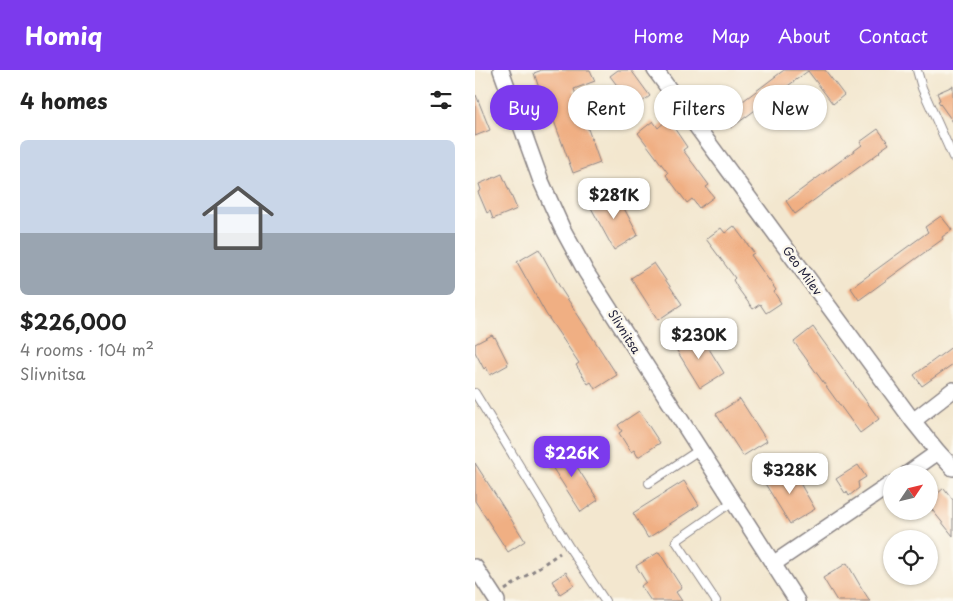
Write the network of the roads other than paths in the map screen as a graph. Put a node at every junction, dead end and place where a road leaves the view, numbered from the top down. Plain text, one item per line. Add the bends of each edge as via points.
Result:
1 (501, 70) edge
2 (655, 70) edge
3 (917, 70) edge
4 (953, 157) edge
5 (953, 390) edge
6 (475, 393) edge
7 (913, 420) junction
8 (699, 450) junction
9 (938, 452) junction
10 (920, 465) edge
11 (953, 468) edge
12 (649, 483) dead end
13 (883, 489) edge
14 (732, 502) junction
15 (773, 564) junction
16 (475, 567) edge
17 (495, 599) edge
18 (605, 601) edge
19 (716, 601) edge
20 (797, 601) edge

1 - 8 street, Slivnitsa via 541,181 562,228 586,272
2 - 7 street, Geo Milev
3 - 4 lane
5 - 7 street
6 - 18 lane
7 - 9 street, Geo Milev
8 - 12 lane
8 - 14 street, Slivnitsa
9 - 10 street
9 - 11 street, Geo Milev
13 - 15 street
14 - 15 street, Slivnitsa
14 - 19 lane via 676,541
15 - 20 street, Slivnitsa
16 - 17 street

